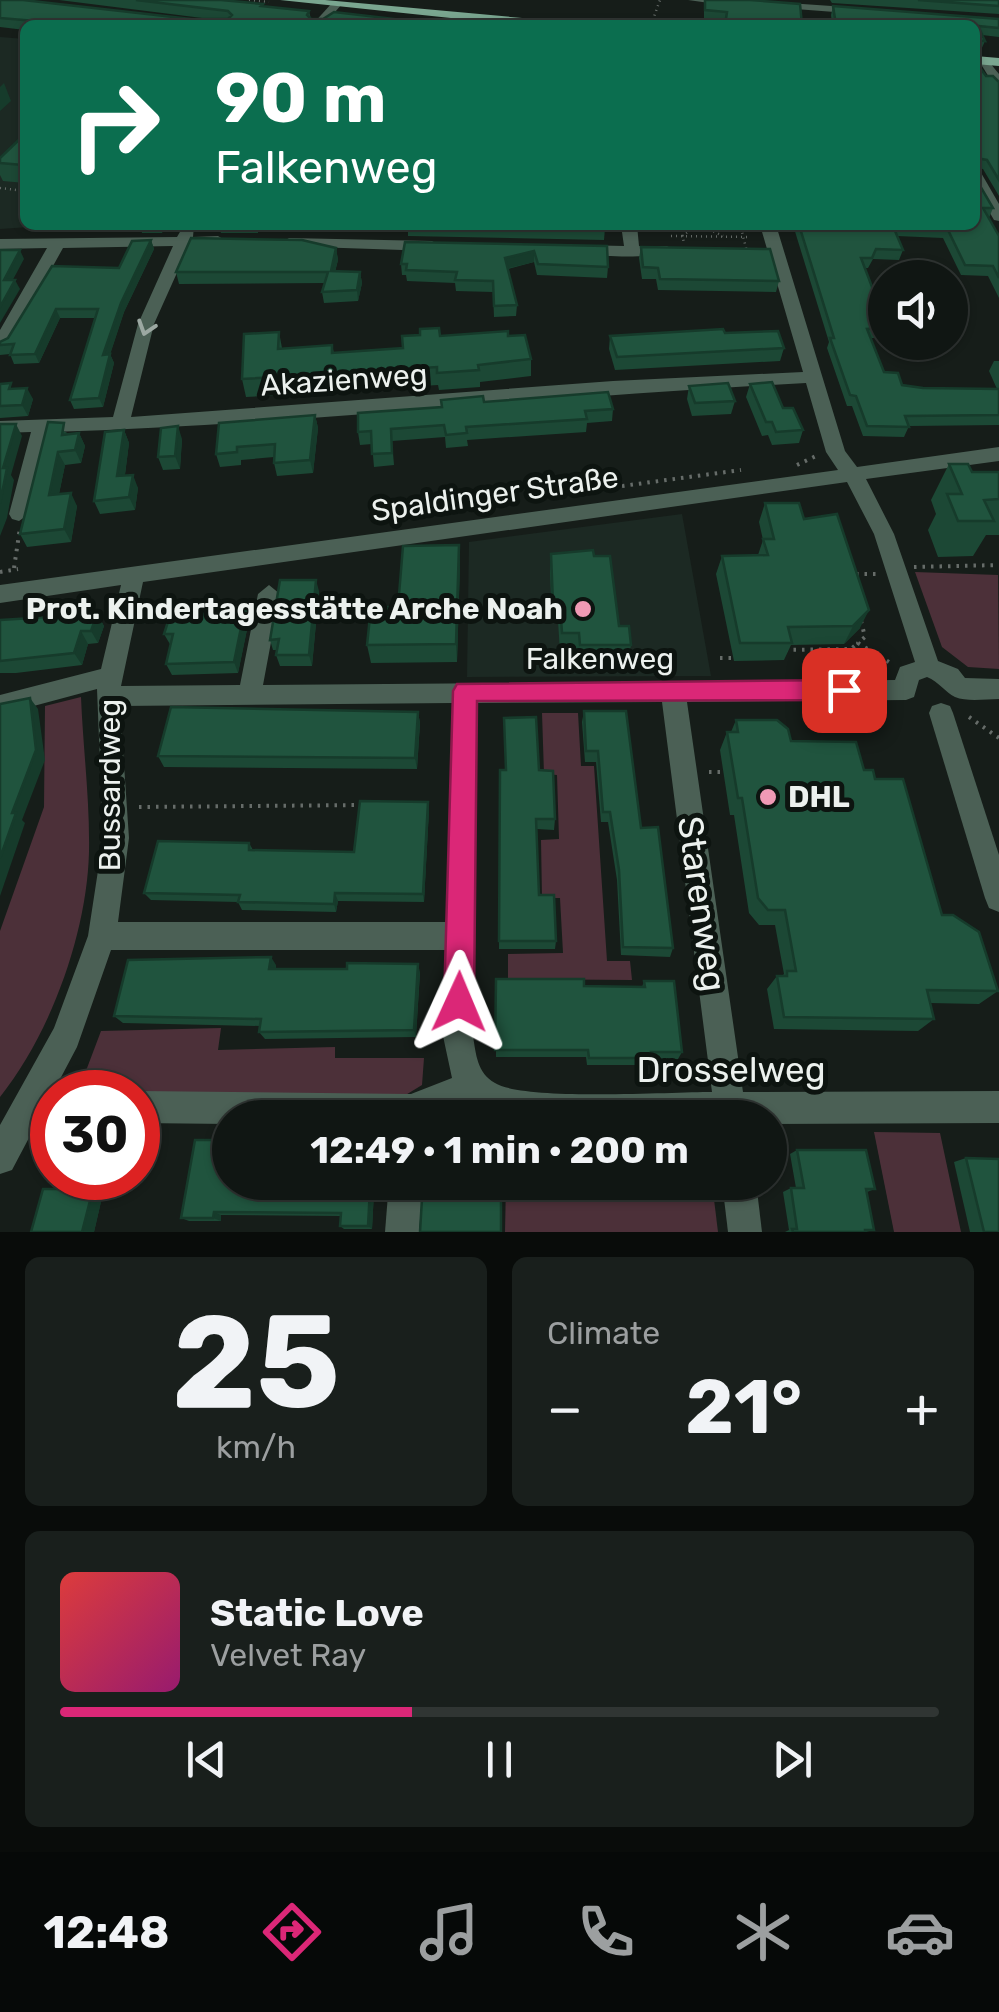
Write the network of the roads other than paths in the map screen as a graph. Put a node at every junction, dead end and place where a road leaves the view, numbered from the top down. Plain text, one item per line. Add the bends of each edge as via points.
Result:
1 (286, 0) edge
2 (693, 0) edge
3 (809, 4) edge
4 (336, 5) junction
5 (882, 12) edge
6 (322, 20) edge
7 (501, 20) edge
8 (986, 61) edge
9 (999, 84) edge
10 (980, 183) edge
11 (999, 216) edge
12 (630, 230) edge
13 (769, 230) edge
14 (188, 233) edge
15 (51, 236) edge
16 (242, 242) edge
17 (280, 242) edge
18 (678, 242) road end
19 (0, 244) edge
20 (454, 247) edge
21 (569, 250) edge
22 (632, 251) junction
23 (0, 345) edge
24 (813, 377) junction
25 (121, 421) junction
26 (42, 425) junction
27 (0, 427) edge
28 (999, 454) edge
29 (928, 464) junction
30 (851, 474) junction
31 (999, 474) edge
32 (19, 514) road end
33 (134, 575) junction
34 (0, 594) edge
35 (268, 594) dead end
36 (914, 677) junction
37 (109, 687) junction
38 (960, 688) junction
39 (999, 689) edge
40 (466, 691) junction
41 (672, 691) junction
42 (250, 693) junction
43 (0, 705) edge
44 (942, 712) junction
45 (999, 898) edge
46 (102, 936) junction
47 (460, 936) junction
48 (55, 1070) edge
49 (470, 1086) junction
50 (440, 1100) edge
51 (490, 1100) edge
52 (728, 1100) edge
53 (999, 1107) edge
54 (160, 1108) edge
55 (212, 1109) edge
56 (787, 1111) edge
57 (30, 1121) edge
58 (0, 1158) edge
59 (405, 1200) edge
60 (741, 1200) edge
61 (402, 1232) edge
62 (745, 1232) edge

1 - 4 main road
2 - 3 street
3 - 5 street
4 - 6 street
4 - 7 main road
8 - 9 street
10 - 11 street
12 - 22 street
13 - 24 street
14 - 15 street
14 - 16 street
14 -> 25 street via 146,324
15 - 19 street
15 - 23 street
17 - 20 street
18 - 22 street
21 - 22 street
24 - 25 street, Akazienweg
24 - 30 street via 840,463
25 - 26 street, Akazienweg
26 - 27 street, Akazienweg
26 - 32 street
28 - 29 street, Spaldinger Straße
29 - 30 street, Spaldinger Straße
29 - 31 street via 947,472
30 - 33 street, Spaldinger Straße
30 - 36 street via 884,534
33 - 34 street, Spaldinger Straße
33 - 37 street, Bussardweg
35 - 42 street
36 - 38 street via 950,676
36 - 41 street, Falkenweg
36 - 44 street via 920,706
37 - 42 street, Falkenweg
37 - 43 street, Falkenweg via 87,680
37 - 46 street, Bussardweg via 114,862
38 - 39 street
38 - 44 street via 960,702
40 - 41 street, Falkenweg
40 - 42 street, Falkenweg
40 - 47 street
41 - 52 street, Starenweg
44 - 45 street
46 - 47 street
46 - 48 street, Bussardweg
47 - 49 street via 458,1036
49 - 50 street
49 - 51 street, Drosselweg
53 - 56 street, Drosselweg
54 - 55 street
57 - 58 street, Bussardweg
59 - 61 street
60 - 62 street

